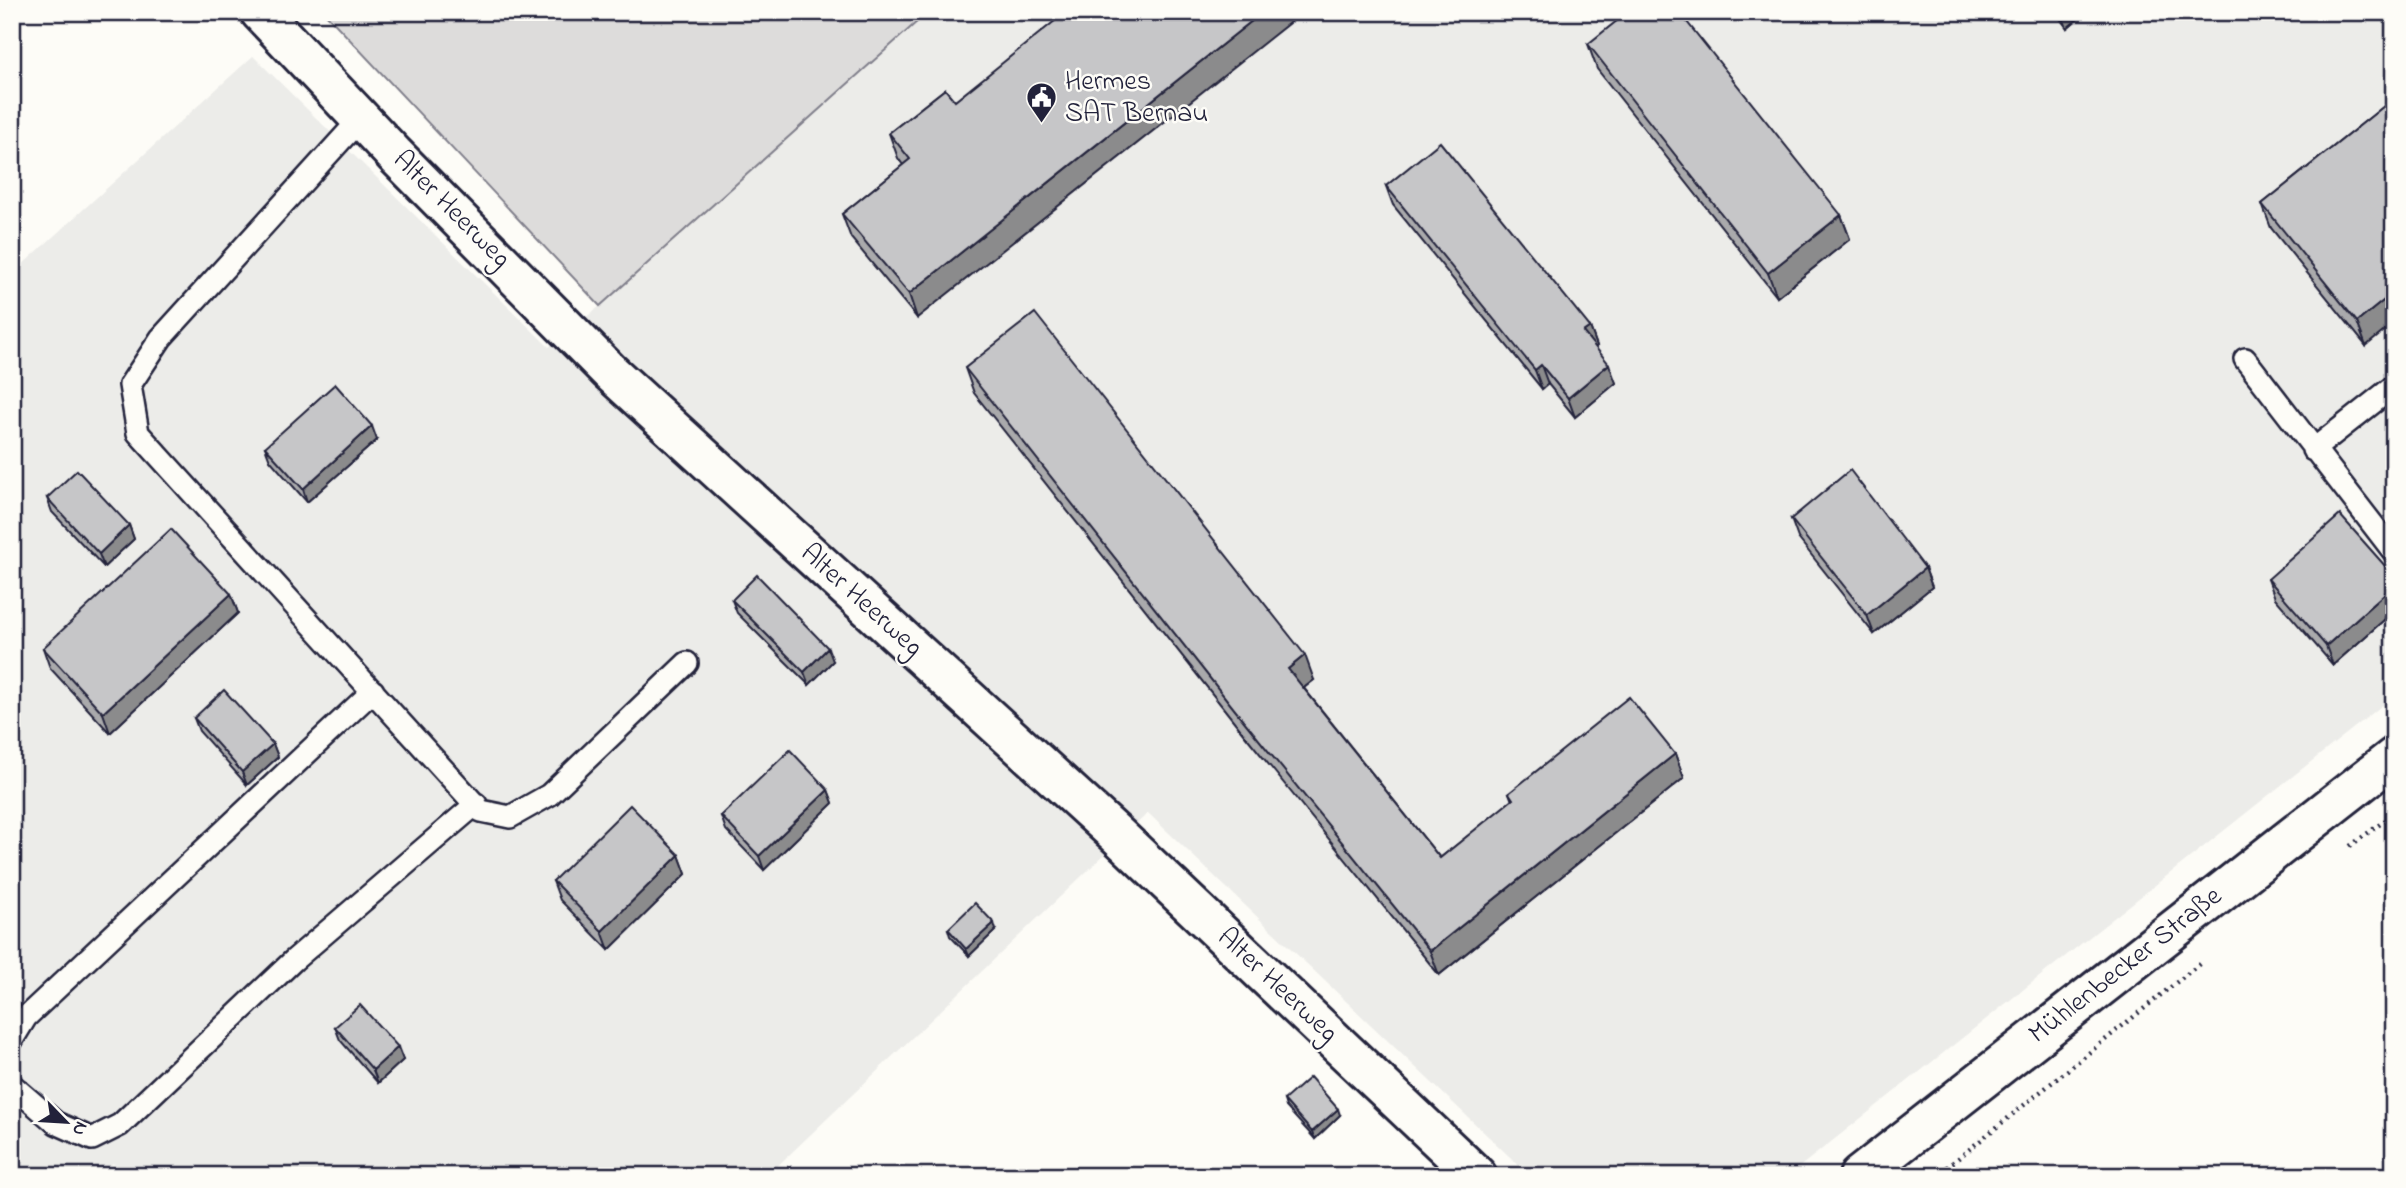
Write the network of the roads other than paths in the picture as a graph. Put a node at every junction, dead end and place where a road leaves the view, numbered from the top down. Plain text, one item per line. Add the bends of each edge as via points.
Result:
1 (260, 12) edge
2 (362, 117) junction
3 (2245, 359) dead end
4 (2394, 386) edge
5 (2314, 450) junction
6 (2394, 552) edge
7 (687, 663) dead end
8 (373, 691) junction
9 (2394, 757) edge
10 (476, 804) junction
11 (12, 1040) edge
12 (12, 1085) edge
13 (1476, 1176) edge
14 (1859, 1176) edge

1 - 2 street, Alter Heerweg
2 - 8 lane via 161,338 130,385 138,433
2 - 13 street, Alter Heerweg via 609,370 1105,823
3 - 5 lane
4 - 5 lane
5 - 6 lane
7 - 10 lane via 549,795 510,817 481,811
8 - 10 lane
8 - 11 lane via 26,1017
9 - 14 street, Mühlenbecker Straße
10 - 12 lane via 294,960 120,1125 92,1139 55,1123

